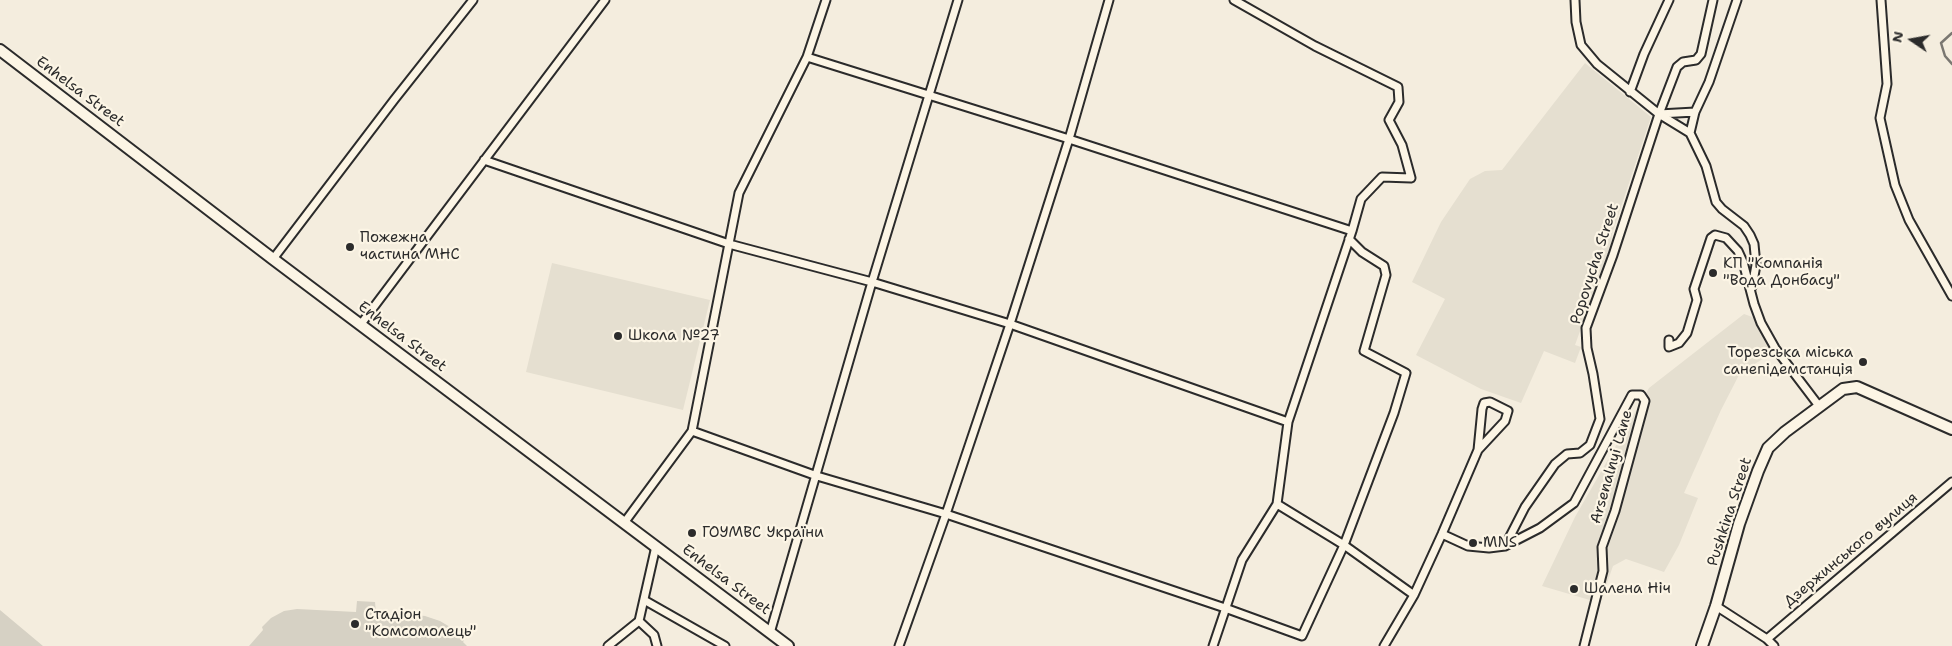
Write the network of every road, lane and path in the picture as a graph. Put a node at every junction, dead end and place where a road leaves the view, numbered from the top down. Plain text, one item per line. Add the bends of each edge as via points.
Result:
1 (473, 0) edge
2 (605, 0) edge
3 (826, 0) edge
4 (958, 0) edge
5 (1109, 0) edge
6 (1234, 0) edge
7 (1575, 0) edge
8 (1669, 0) edge
9 (1713, 0) edge
10 (1737, 0) edge
11 (1881, 0) edge
12 (0, 50) edge
13 (807, 57) junction
14 (1630, 92) junction
15 (930, 94) junction
16 (1695, 112) junction
17 (1659, 114) junction
18 (1690, 133) junction
19 (1069, 139) junction
20 (484, 160) junction
21 (1352, 231) junction
22 (1349, 240) junction
23 (729, 244) junction
24 (273, 259) junction
25 (872, 282) junction
26 (1751, 290) junction
27 (1952, 296) edge
28 (361, 324) junction
29 (1010, 324) junction
30 (1669, 340) dead end
31 (1819, 406) junction
32 (1288, 422) junction
33 (1952, 429) edge
34 (692, 431) junction
35 (1478, 450) junction
36 (817, 476) junction
37 (1952, 482) edge
38 (1277, 504) junction
39 (946, 514) junction
40 (624, 523) junction
41 (1442, 534) junction
42 (1344, 545) junction
43 (656, 546) junction
44 (1505, 546) junction
45 (1414, 595) junction
46 (644, 600) junction
47 (1716, 606) junction
48 (1225, 608) junction
49 (639, 621) junction
50 (770, 633) junction
51 (1767, 639) junction
52 (608, 646) edge
53 (657, 646) edge
54 (725, 646) edge
55 (788, 646) edge
56 (899, 646) edge
57 (1213, 646) edge
58 (1384, 646) edge
59 (1584, 646) edge
60 (1702, 646) edge
61 (1774, 646) edge

1 - 24 street
2 - 20 street
3 - 13 street
4 - 15 street
5 - 19 street
6 - 21 street via 1315,46 1398,87 1399,102 1390,120 1402,145 1411,178 1382,177 1360,198
7 - 14 street via 1581,45 1597,64
8 - 14 street
9 - 17 street, Popovycha Street via 1701,54 1696,60 1683,62 1677,67
10 - 16 street via 1709,82
11 - 27 street via 1887,84 1880,118 1895,185 1909,220
12 - 24 street, Enhelsa Street
13 - 15 street
13 - 23 street via 739,192
14 - 17 street
15 - 19 street
15 - 25 street
16 - 17 street
16 - 18 street
17 - 18 street
17 - 44 street, Popovycha Street via 1586,328 1600,419 1597,428 1590,445 1580,453 1567,454 1555,464 1525,507
18 - 26 street via 1706,166 1716,202 1744,226 1752,240 1756,265
19 - 21 street
19 - 29 street
20 - 23 street
20 - 28 street
21 - 22 street
22 - 32 street
22 - 42 street via 1384,266 1386,275 1364,351 1406,373
23 - 25 street
23 - 34 street
24 - 28 street, Enhelsa Street
25 - 29 street
25 - 36 street
26 - 30 street via 1738,251 1726,238 1711,238 1694,289 1697,300 1687,333 1679,343 1669,347
26 - 31 street via 1761,323 1775,348
28 - 40 street, Enhelsa Street
29 - 32 street
29 - 39 street
31 - 33 street, Pushkina Street via 1843,389 1857,387
31 - 47 street, Pushkina Street via 1768,448 1739,524
32 - 38 street
34 - 36 street
34 - 40 street
35 - 35 street via 1505,421 1508,411 1490,402 1484,403 1482,409
35 - 41 street
36 - 39 street
36 - 50 street
37 - 51 street, Дзержинського вулиця
38 - 42 street
38 - 48 street via 1242,560
39 - 48 street
39 - 56 street
40 - 43 street, Enhelsa Street
41 - 44 street via 1468,546
41 - 45 street
42 - 45 street
42 - 48 street via 1302,636
43 - 46 street
43 - 50 street, Enhelsa Street
44 - 59 street, Arsenalnyi Lane via 1540,528 1574,503 1632,395 1641,396 1645,401 1602,547 1603,571
45 - 58 street
46 - 49 street
46 - 54 street
47 - 51 street
47 - 60 street, Pushkina Street
48 - 57 street
49 - 52 street
49 - 53 street via 654,635
50 - 55 street, Enhelsa Street
51 - 61 street

